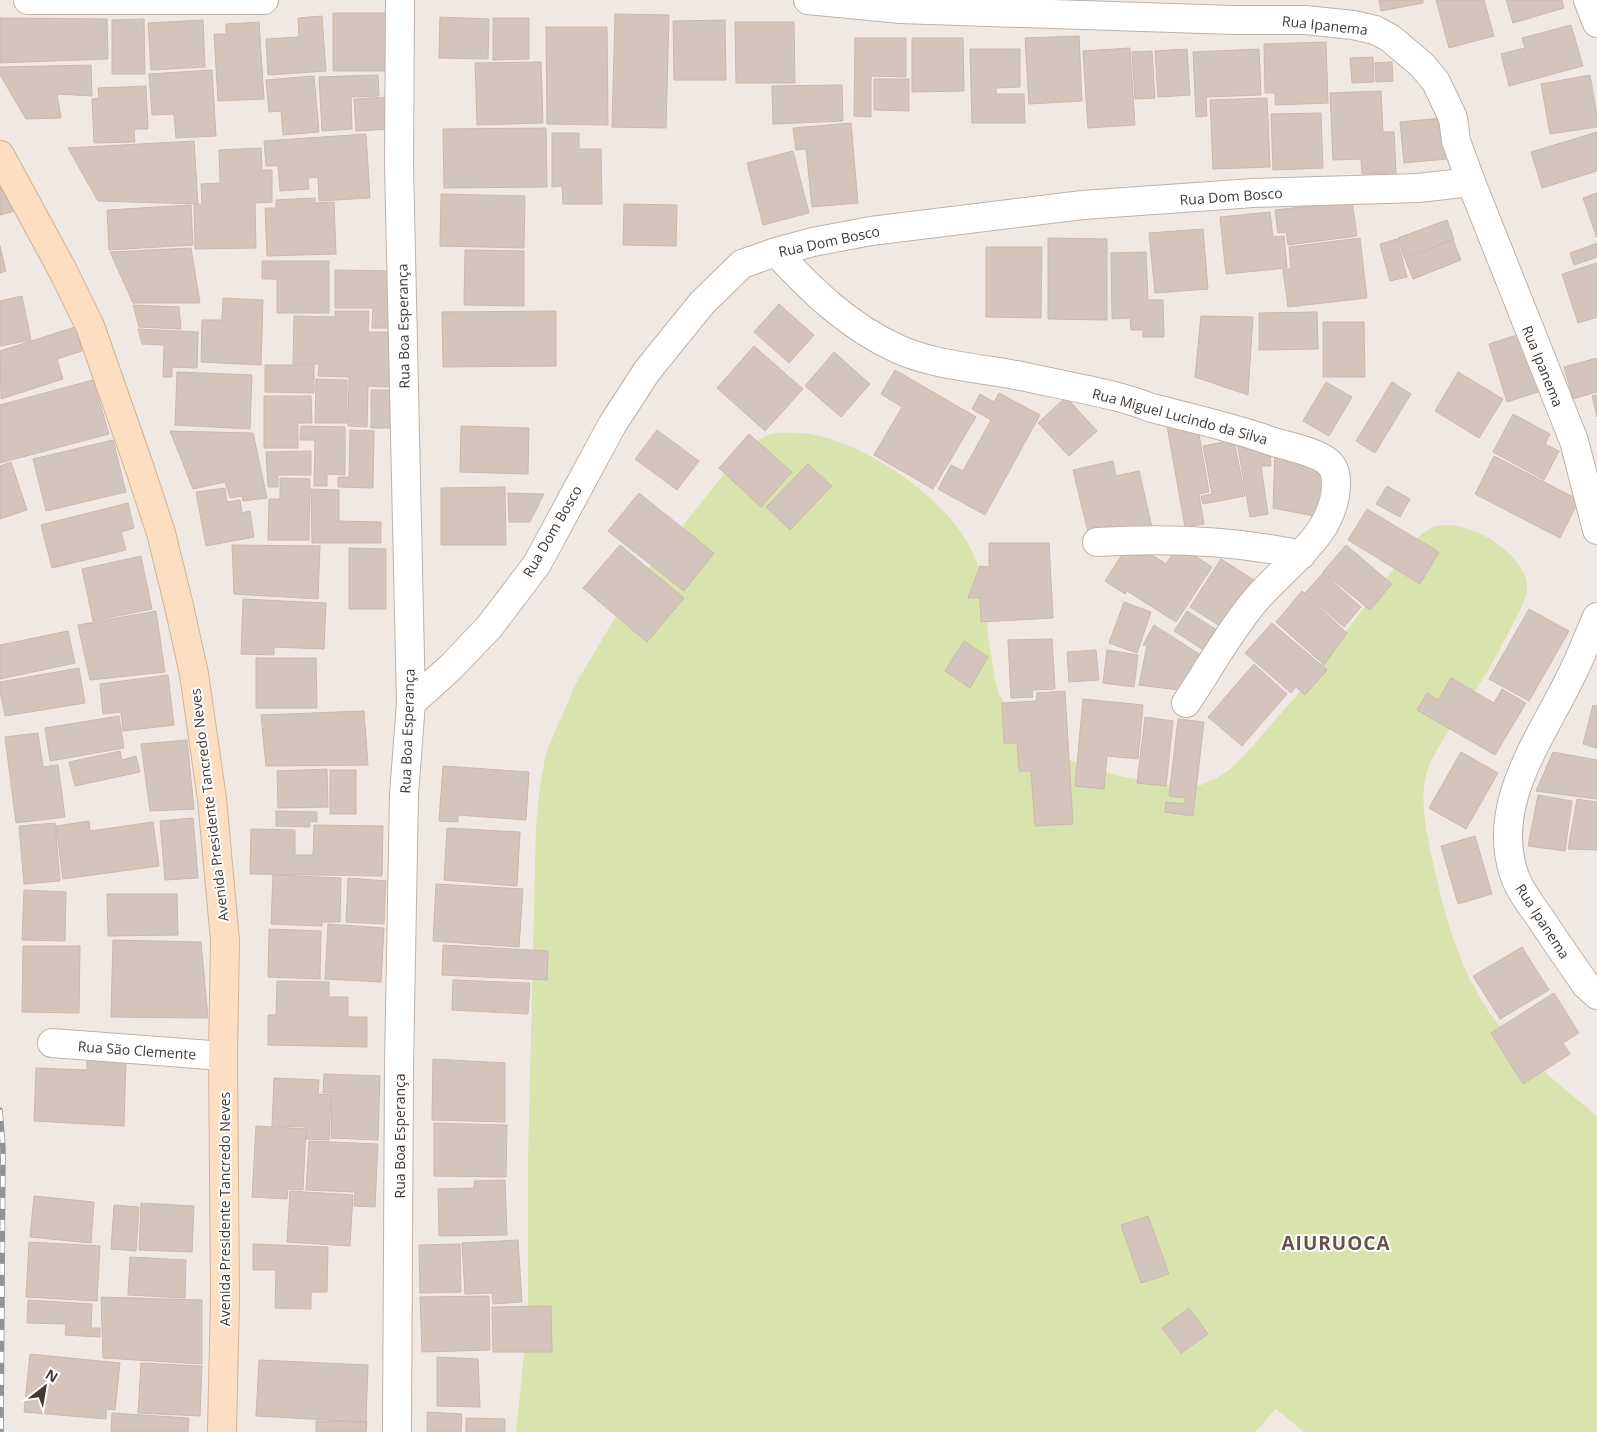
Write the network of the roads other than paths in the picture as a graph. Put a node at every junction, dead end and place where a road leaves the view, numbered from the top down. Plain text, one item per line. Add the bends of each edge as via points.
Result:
1 (28, 0) edge
2 (264, 0) edge
3 (400, 0) edge
4 (808, 0) edge
5 (1588, 0) edge
6 (1597, 23) edge
7 (0, 155) edge
8 (1470, 182) junction
9 (776, 252) junction
10 (1597, 530) edge
11 (1097, 542) dead end
12 (1301, 555) junction
13 (1597, 617) edge
14 (411, 703) junction
15 (1186, 703) dead end
16 (1597, 995) edge
17 (52, 1043) dead end
18 (223, 1056) junction
19 (222, 1432) edge
20 (396, 1432) edge

1 - 2 street
3 - 14 street, Rua Boa Esperança via 399,165
4 - 8 street, Rua Ipanema via 901,9 1306,20 1375,30 1390,38 1422,65 1436,82 1453,118 1456,141
5 - 6 street
7 - 18 street, Avenida Presidente Tancredo Neves via 90,326 161,534 180,606 203,730 219,876 225,940
8 - 9 street, Rua Dom Bosco via 1418,188 1253,193 1083,205 871,231
8 - 10 street, Rua Ipanema via 1574,441
9 - 12 street, Rua Miguel Lucindo da Silva via 840,315 900,350 942,362 1118,397 1245,432 1323,459 1335,472 1333,502 1320,531
9 - 14 street, Rua Dom Bosco via 742,264 702,303 672,339 612,425 537,564 490,626
11 - 12 street via 1205,541
12 - 15 street, Rua Miguel Lucindo da Silva via 1254,600
13 - 16 street, Rua Ipanema via 1572,676 1526,765 1509,815 1507,837 1514,875 1528,901 1586,985
14 - 20 street, Rua Boa Esperança via 404,794
17 - 18 street, Rua São Clemente
18 - 19 street, Avenida Presidente Tancredo Neves via 225,1298

